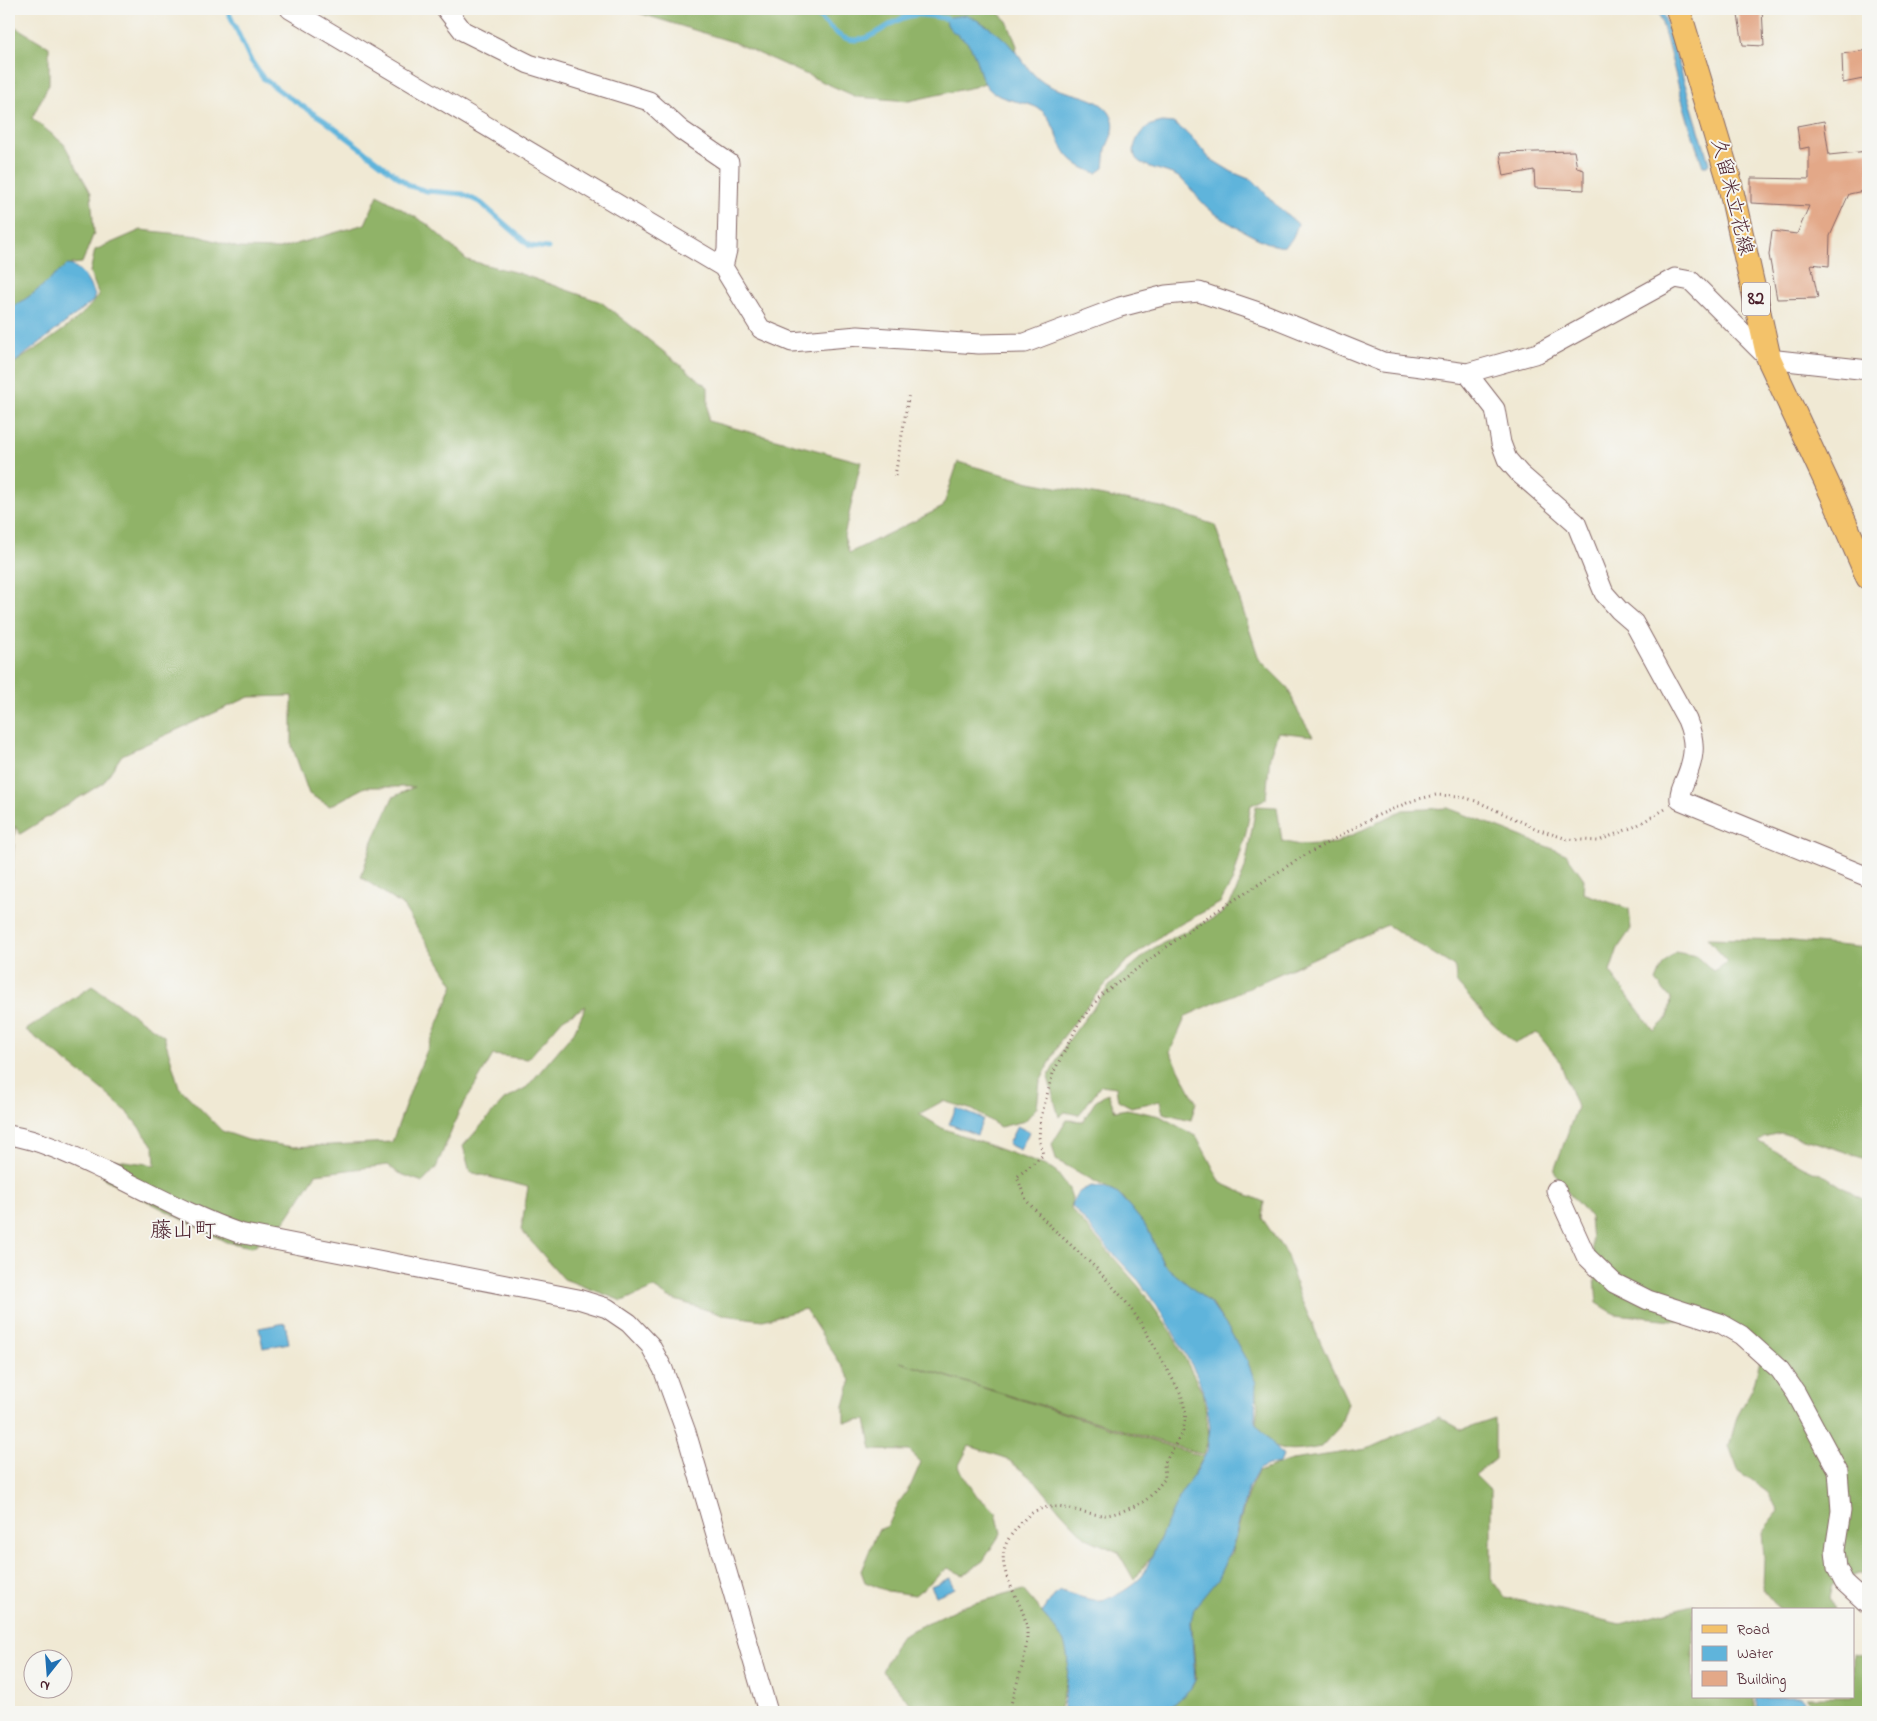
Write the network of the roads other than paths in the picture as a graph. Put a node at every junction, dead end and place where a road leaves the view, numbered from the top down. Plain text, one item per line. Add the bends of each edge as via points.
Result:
1 (290, 9) edge
2 (446, 9) edge
3 (1678, 9) edge
4 (723, 267) junction
5 (1769, 359) junction
6 (1868, 370) edge
7 (1468, 373) junction
8 (1868, 577) edge
9 (1868, 877) edge
10 (9, 1136) edge
11 (1556, 1190) dead end
12 (1868, 1604) edge
13 (768, 1712) edge

1 - 4 street
2 - 4 street via 463,32 529,64 649,101 681,130 729,163 727,250
3 - 5 main road, 久留米立花線 / 82 via 1728,176
4 - 7 street via 761,329 792,342 858,336 979,344 1025,343 1120,307 1166,295 1199,292 1267,315 1383,362
5 - 6 street
5 - 7 street via 1691,282 1675,278 1538,353
5 - 8 main road, 久留米立花線 / 82
7 - 9 street via 1495,409 1507,459 1576,522 1604,593 1634,623 1688,720 1694,737 1694,751 1680,800
10 - 13 street via 30,1139 69,1154 208,1222 239,1233 578,1299 607,1308 629,1323 650,1345 663,1369 686,1432
11 - 12 street via 1586,1256 1614,1283 1648,1300 1720,1323 1741,1335 1780,1370 1838,1471 1841,1511 1835,1550 1836,1568 1844,1582

